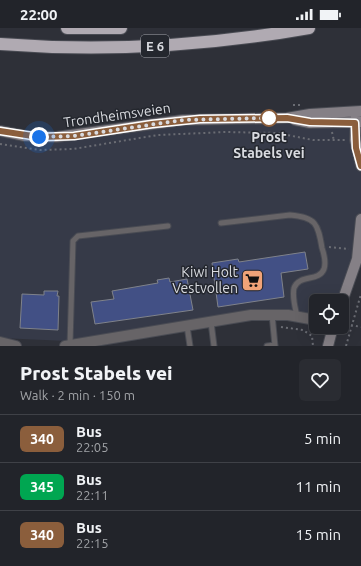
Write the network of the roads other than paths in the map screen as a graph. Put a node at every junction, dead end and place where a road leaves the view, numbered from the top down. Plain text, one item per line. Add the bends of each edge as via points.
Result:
1 (67, 28) edge
2 (121, 28) edge
3 (309, 28) edge
4 (0, 44) edge
5 (361, 112) edge
6 (287, 118) junction
7 (358, 123) edge
8 (0, 131) edge
9 (361, 162) edge
10 (361, 166) edge
11 (221, 223) dead end
12 (361, 223) edge
13 (168, 226) dead end
14 (345, 294) edge
15 (272, 314) junction
16 (297, 316) junction
17 (309, 319) edge
18 (211, 322) junction
19 (187, 326) junction
20 (331, 334) edge
21 (0, 342) edge
22 (275, 345) edge
23 (16, 346) edge
24 (68, 346) edge
25 (190, 346) edge
26 (214, 346) edge
27 (267, 346) edge
28 (328, 346) edge

1 - 2 highway
3 - 4 highway, E 6 via 220,41 157,46
5 - 6 main road, Trondheimsveien via 310,114
5 - 7 main road
6 - 7 main road, Trondheimsveien via 310,122
6 - 8 main road, Trondheimsveien via 183,120 56,137 25,136
7 - 9 main road via 356,148
9 - 10 main road
11 - 16 lane via 290,215 314,222 319,228 324,271 297,282 293,296
12 - 14 main road via 357,259
13 - 24 lane via 78,236 73,241
15 - 16 street
15 - 18 street
15 - 22 lane
16 - 17 street
18 - 19 street
18 - 26 lane
19 - 24 street
19 - 25 lane
20 - 28 main road
21 - 23 street
22 - 27 lane

